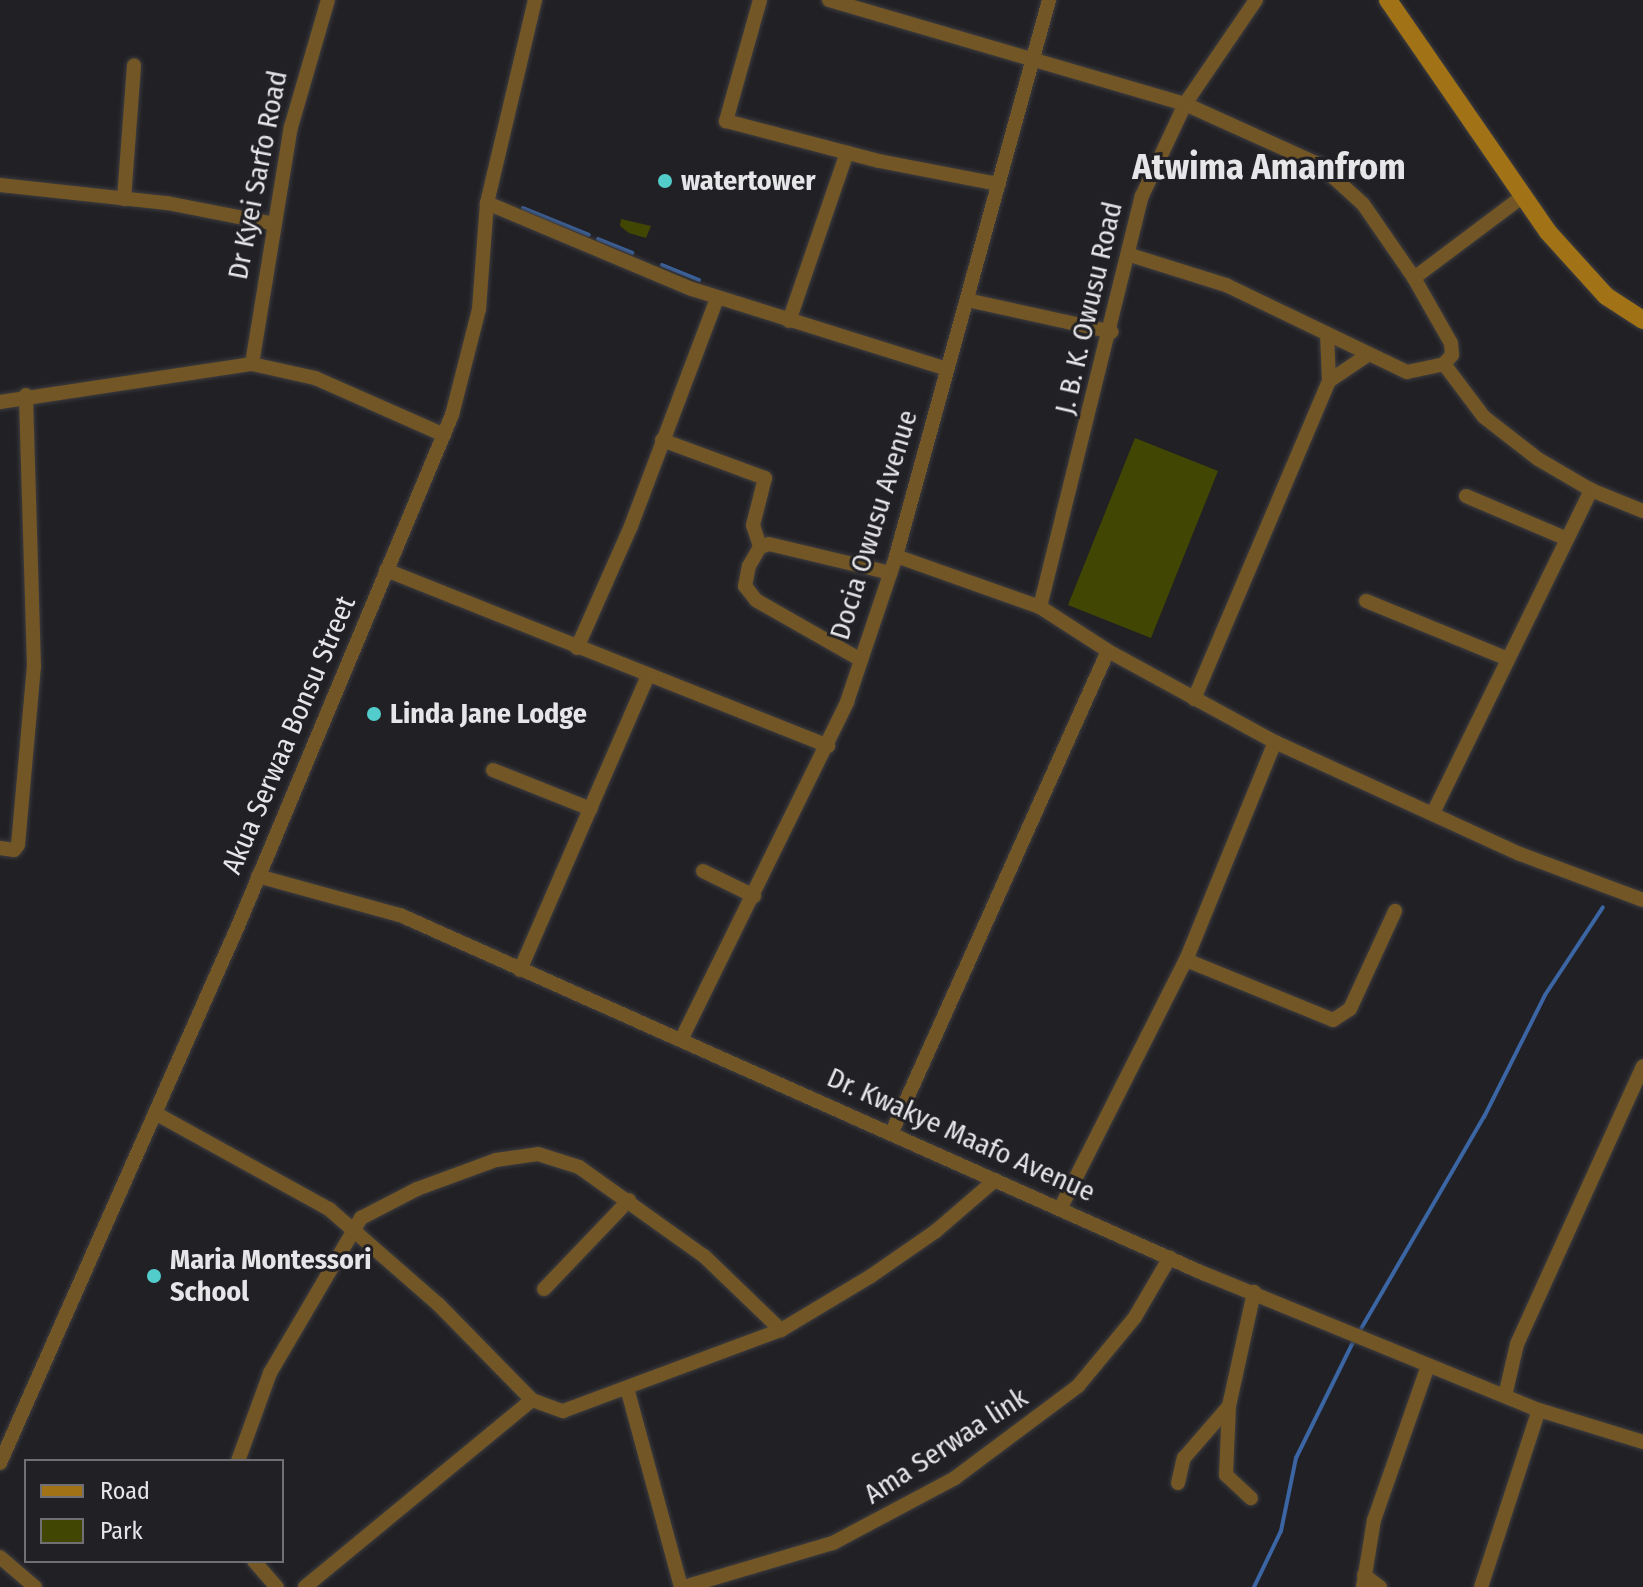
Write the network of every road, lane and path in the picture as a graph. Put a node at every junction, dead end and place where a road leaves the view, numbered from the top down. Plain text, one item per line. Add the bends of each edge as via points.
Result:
1 (328, 0) edge
2 (535, 0) edge
3 (760, 0) edge
4 (829, 0) edge
5 (1049, 0) edge
6 (1256, 0) edge
7 (1388, 0) edge
8 (1034, 56) junction
9 (134, 65) dead end
10 (1185, 104) junction
11 (847, 153) junction
12 (999, 184) junction
13 (0, 185) edge
14 (1522, 197) junction
15 (124, 199) junction
16 (487, 203) junction
17 (274, 224) junction
18 (1130, 255) junction
19 (1414, 278) junction
20 (717, 298) junction
21 (967, 300) junction
22 (1643, 320) edge
23 (789, 321) junction
24 (1112, 332) junction
25 (1327, 334) junction
26 (1369, 354) junction
27 (252, 364) junction
28 (1444, 364) junction
29 (947, 369) junction
30 (1329, 381) junction
31 (26, 395) junction
32 (0, 402) edge
33 (444, 435) junction
34 (662, 440) junction
35 (1591, 490) junction
36 (1466, 496) dead end
37 (1643, 511) edge
38 (1565, 538) junction
39 (760, 547) junction
40 (896, 556) junction
41 (386, 570) junction
42 (891, 573) junction
43 (1366, 601) dead end
44 (1040, 607) junction
45 (577, 648) junction
46 (1108, 651) junction
47 (1506, 658) junction
48 (861, 660) junction
49 (648, 676) junction
50 (1194, 699) junction
51 (1275, 742) junction
52 (828, 746) junction
53 (493, 770) dead end
54 (591, 809) junction
55 (1433, 813) junction
56 (7, 849) edge
57 (703, 871) dead end
58 (258, 876) junction
59 (754, 896) junction
60 (1643, 900) edge
61 (1395, 911) dead end
62 (1186, 960) junction
63 (520, 970) junction
64 (681, 1040) junction
65 (1643, 1066) edge
66 (155, 1113) junction
67 (892, 1132) junction
68 (995, 1180) junction
69 (629, 1200) junction
70 (1060, 1209) junction
71 (354, 1227) junction
72 (1170, 1257) junction
73 (544, 1289) dead end
74 (1254, 1292) junction
75 (781, 1330) junction
76 (1428, 1366) junction
77 (627, 1388) junction
78 (1505, 1396) junction
79 (532, 1400) junction
80 (1229, 1406) junction
81 (1539, 1410) junction
82 (1643, 1442) edge
83 (239, 1459) edge
84 (0, 1463) edge
85 (1178, 1483) dead end
86 (1251, 1498) dead end
87 (0, 1557) edge
88 (256, 1563) edge
89 (1364, 1581) edge
90 (35, 1587) edge
91 (277, 1587) edge
92 (305, 1587) edge
93 (683, 1587) edge
94 (1380, 1587) edge
95 (1481, 1587) edge

1 - 17 street, Dr Kyei Sarfo Road via 305,68
2 - 16 street, Akua Serwaa Bonsu Street
3 - 11 street via 725,119
4 - 8 street
5 - 8 street, Docia Owusu Avenue
6 - 10 street, J. B. K. Owusu Road
7 - 14 street
8 - 10 street
8 - 12 street, Docia Owusu Avenue
9 - 15 street
10 - 18 street, J. B. K. Owusu Road via 1150,175
10 - 19 street via 1288,147 1334,174 1363,204
11 - 12 street
11 - 23 street
12 - 21 street, Docia Owusu Avenue
13 - 15 street
14 - 19 street
14 - 22 street via 1606,296
15 - 17 street
16 - 20 street
16 - 33 street, Akua Serwaa Bonsu Street via 479,309 465,377
17 - 27 street, Dr Kyei Sarfo Road
18 - 24 street, J. B. K. Owusu Road
18 - 25 street via 1226,285
19 - 28 street via 1451,343 1452,355
20 - 23 street
20 - 34 street
21 - 24 street
21 - 29 street, Docia Owusu Avenue
23 - 29 street
24 - 44 street, J. B. K. Owusu Road
25 - 26 street
25 - 30 street
26 - 28 street via 1412,373
26 - 30 street
27 - 31 street
27 - 33 street via 302,373
28 - 35 street via 1484,417 1515,443
29 - 40 street, Docia Owusu Avenue
30 - 50 street
31 - 32 street
31 - 56 street via 34,667 27,768
33 - 41 street, Akua Serwaa Bonsu Street
34 - 39 street via 762,475 765,482 753,532
34 - 45 street
35 - 37 street
35 - 38 street
36 - 38 street
38 - 47 street
39 - 42 street via 776,545
39 - 48 street via 745,578 749,593
40 - 42 street, Docia Owusu Avenue
40 - 44 street
41 - 45 street
41 - 58 street, Akua Serwaa Bonsu Street
42 - 48 street, Docia Owusu Avenue
43 - 47 street
44 - 46 street
45 - 49 street
46 - 50 street
46 - 67 street
47 - 55 street
48 - 52 street, Docia Owusu Avenue
49 - 52 street
49 - 54 street
50 - 51 street
51 - 55 street
51 - 62 street
52 - 59 street, Docia Owusu Avenue
53 - 54 street
54 - 63 street
55 - 60 street via 1520,854
57 - 59 street
58 - 63 street, Dr. Kwakye Maafo Avenue via 381,907
58 - 66 street, Akua Serwaa Bonsu Street
59 - 64 street, Docia Owusu Avenue
61 - 62 street via 1350,1009 1333,1020
62 - 70 street
63 - 64 street, Dr. Kwakye Maafo Avenue
64 - 67 street, Dr. Kwakye Maafo Avenue
65 - 78 street via 1517,1344
66 - 71 street via 312,1198
66 - 84 street, Akua Serwaa Bonsu Street
67 - 68 street, Dr. Kwakye Maafo Avenue
68 - 70 street, Dr. Kwakye Maafo Avenue
68 - 75 street via 884,1267
69 - 71 street via 559,1158 521,1155 417,1189 378,1206
69 - 73 street
69 - 75 street via 704,1256
70 - 72 street, Dr. Kwakye Maafo Avenue
71 - 79 street
71 - 83 street via 270,1373
72 - 74 street, Dr. Kwakye Maafo Avenue
72 - 93 street, Ama Serwaa link via 1135,1317 1078,1386 955,1478 833,1543
74 - 76 street, Dr. Kwakye Maafo Avenue
74 - 80 street
75 - 77 street
76 - 78 street, Dr. Kwakye Maafo Avenue
76 - 89 street via 1378,1507
77 - 79 street via 563,1411
77 - 93 street
78 - 81 street, Dr. Kwakye Maafo Avenue
79 - 92 street
80 - 85 street via 1184,1458
80 - 86 street via 1226,1475
81 - 82 street, Dr. Kwakye Maafo Avenue
81 - 95 street
87 - 90 street
88 - 91 street
89 - 94 street

